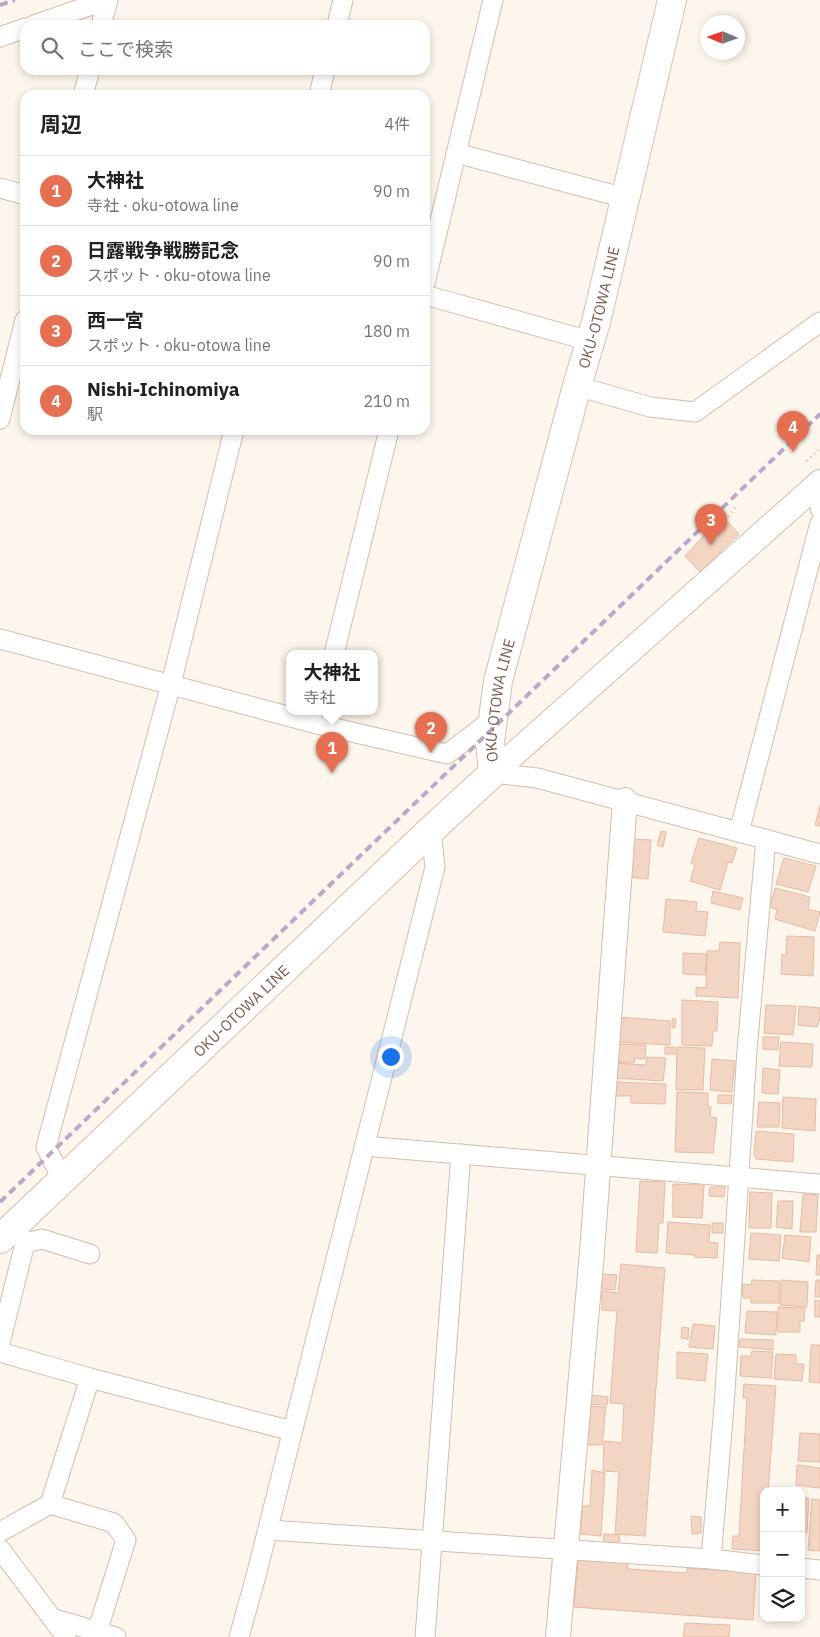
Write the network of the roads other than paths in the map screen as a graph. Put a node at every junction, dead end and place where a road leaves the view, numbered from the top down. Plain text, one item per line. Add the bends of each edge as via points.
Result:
1 (107, 0) edge
2 (343, 0) edge
3 (493, 0) edge
4 (672, 0) edge
5 (49, 20) edge
6 (102, 20) edge
7 (338, 20) edge
8 (20, 30) edge
9 (0, 37) edge
10 (89, 75) edge
11 (324, 75) edge
12 (84, 90) edge
13 (319, 90) edge
14 (456, 153) junction
15 (0, 188) edge
16 (20, 193) edge
17 (625, 198) junction
18 (430, 262) edge
19 (430, 297) edge
20 (820, 322) edge
21 (20, 340) edge
22 (590, 341) junction
23 (577, 386) junction
24 (0, 419) edge
25 (233, 435) edge
26 (388, 435) edge
27 (819, 483) edge
28 (820, 508) edge
29 (820, 523) edge
30 (0, 639) edge
31 (335, 650) edge
32 (171, 684) junction
33 (286, 711) edge
34 (305, 715) edge
35 (318, 718) edge
36 (493, 720) junction
37 (493, 773) junction
38 (625, 800) junction
39 (430, 830) junction
40 (739, 832) junction
41 (766, 839) junction
42 (820, 854) edge
43 (364, 1146) junction
44 (461, 1154) junction
45 (599, 1166) junction
46 (738, 1177) junction
47 (62, 1180) junction
48 (820, 1184) edge
49 (13, 1236) edge
50 (90, 1254) dead end
51 (0, 1343) edge
52 (0, 1352) edge
53 (90, 1378) junction
54 (292, 1431) junction
55 (50, 1504) junction
56 (268, 1530) junction
57 (0, 1532) edge
58 (433, 1542) junction
59 (0, 1549) edge
60 (566, 1551) junction
61 (711, 1559) junction
62 (760, 1565) edge
63 (805, 1568) edge
64 (820, 1570) edge
65 (52, 1618) junction
66 (97, 1632) junction
67 (66, 1637) edge
68 (116, 1637) edge
69 (239, 1637) edge
70 (425, 1637) edge
71 (558, 1637) edge

1 - 5 street
1 - 6 street
2 - 7 street
3 - 14 street
4 - 17 main road, OKU-OTOWA LINE
8 - 9 street
10 - 12 street
11 - 13 street
14 - 17 street
14 - 18 street
15 - 16 street
17 - 22 main road, OKU-OTOWA LINE
19 - 22 street
20 - 23 street via 695,412 650,407
21 - 24 street
22 - 23 main road, OKU-OTOWA LINE
23 - 36 main road, OKU-OTOWA LINE via 498,680
25 - 32 street
26 - 31 street
27 - 28 street
27 - 37 street
29 - 40 street
30 - 32 street
32 - 33 street
32 - 47 street via 46,1146
34 - 35 street
35 - 36 street via 447,754
36 - 37 main road, OKU-OTOWA LINE via 490,742
37 - 38 street via 537,778
37 - 39 main road, OKU-OTOWA LINE
38 - 40 street
38 - 45 street
39 - 43 street via 435,867
39 - 47 main road, OKU-OTOWA LINE
40 - 41 street
41 - 42 street
41 - 46 street
43 - 44 street
43 - 54 street
44 - 45 street
44 - 58 street
45 - 46 street
45 - 60 street
46 - 48 street
46 - 61 street
47 - 49 main road, OKU-OTOWA LINE
49 - 50 street via 42,1239
49 - 51 street
52 - 53 street
53 - 54 street
53 - 55 street
54 - 56 street
55 - 57 street
55 - 66 street via 114,1524 126,1540
56 - 58 street
56 - 69 street
58 - 60 street
58 - 70 street
59 - 65 street
60 - 61 street
60 - 71 street
61 - 62 street
63 - 64 street
65 - 66 street
65 - 67 street
66 - 68 street

